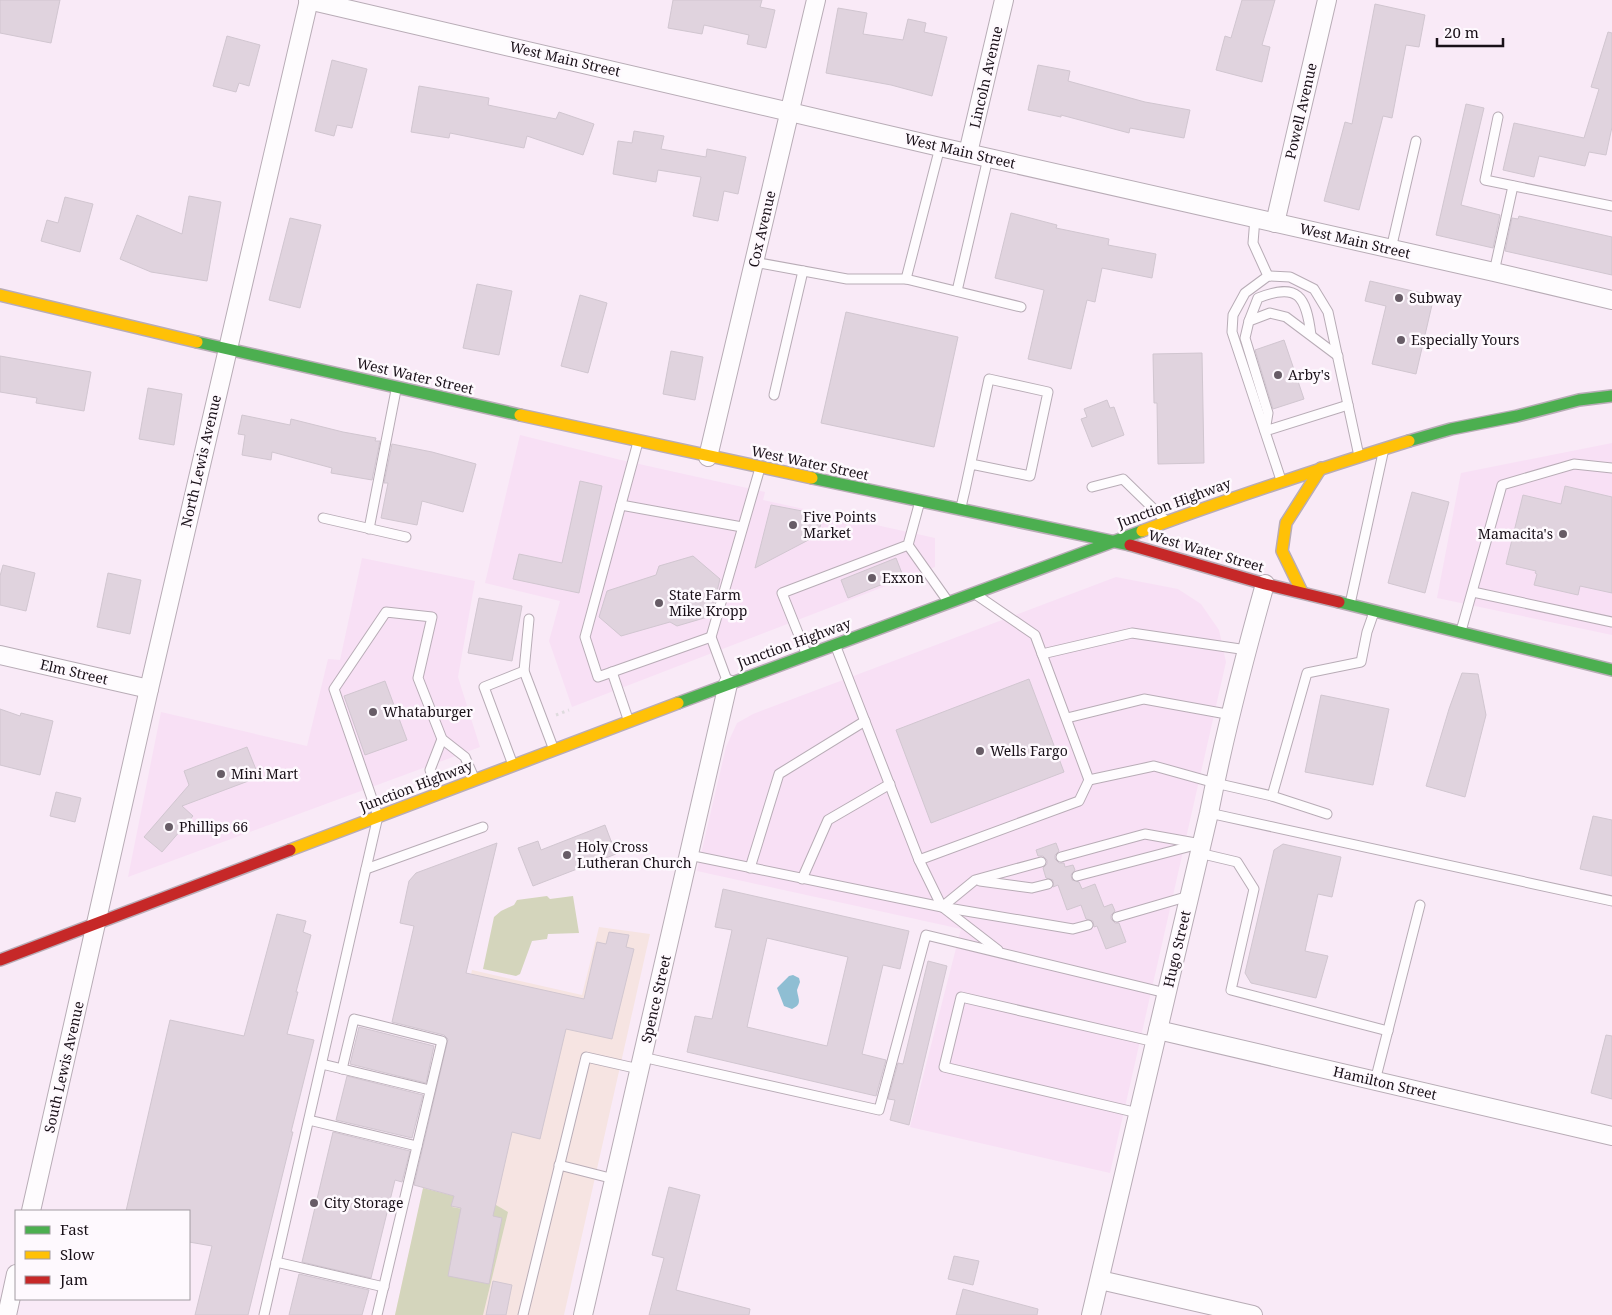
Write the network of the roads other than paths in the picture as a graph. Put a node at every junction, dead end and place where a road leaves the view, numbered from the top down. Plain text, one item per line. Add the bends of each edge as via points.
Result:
1 (308, 0) edge
2 (816, 0) edge
3 (1004, 0) edge
4 (1328, 0) edge
5 (789, 111) junction
6 (1498, 118) dead end
7 (1416, 141) dead end
8 (940, 147) junction
9 (968, 153) junction
10 (988, 158) junction
11 (1512, 186) junction
12 (1612, 206) edge
13 (1255, 218) junction
14 (1275, 223) junction
15 (1390, 250) junction
16 (754, 262) junction
17 (803, 271) junction
18 (1494, 272) junction
19 (1268, 276) junction
20 (906, 279) junction
21 (958, 291) junction
22 (0, 295) edge
23 (1612, 300) edge
24 (1021, 306) dead end
25 (1249, 321) junction
26 (1310, 334) junction
27 (228, 349) junction
28 (1338, 356) junction
29 (397, 387) junction
30 (774, 395) dead end
31 (1612, 396) edge
32 (1348, 405) junction
33 (1265, 431) junction
34 (638, 442) junction
35 (1385, 448) junction
36 (1359, 456) junction
37 (708, 458) junction
38 (970, 464) junction
39 (760, 468) junction
40 (1321, 468) junction
41 (1612, 468) edge
42 (1282, 481) junction
43 (1092, 487) dead end
44 (920, 501) junction
45 (621, 505) junction
46 (961, 509) junction
47 (323, 518) dead end
48 (1166, 522) junction
49 (742, 527) junction
50 (370, 529) junction
51 (406, 537) dead end
52 (1116, 541) junction
53 (908, 545) junction
54 (1265, 584) junction
55 (1302, 592) junction
56 (1473, 592) junction
57 (974, 593) junction
58 (949, 602) junction
59 (1350, 604) junction
60 (1374, 611) junction
61 (529, 620) dead end
62 (1612, 622) edge
63 (1461, 631) junction
64 (711, 637) junction
65 (835, 644) junction
66 (1247, 650) junction
67 (1042, 654) junction
68 (0, 655) edge
69 (807, 655) junction
70 (1612, 670) edge
71 (524, 672) junction
72 (612, 672) junction
73 (728, 684) junction
74 (148, 689) junction
75 (1232, 715) junction
76 (1067, 718) junction
77 (628, 721) junction
78 (865, 721) junction
79 (442, 740) junction
80 (554, 750) junction
81 (513, 765) junction
82 (475, 780) junction
83 (1090, 780) junction
84 (890, 784) junction
85 (1215, 784) junction
86 (438, 794) junction
87 (1272, 796) junction
88 (1209, 813) junction
89 (1327, 814) dead end
90 (378, 816) junction
91 (484, 827) dead end
92 (1200, 849) junction
93 (689, 855) junction
94 (1061, 857) dead end
95 (919, 860) junction
96 (1041, 862) dead end
97 (750, 868) junction
98 (366, 869) junction
99 (1077, 876) dead end
100 (802, 879) junction
101 (975, 880) junction
102 (1048, 884) dead end
103 (1190, 896) junction
104 (1612, 901) edge
105 (1420, 905) dead end
106 (942, 907) junction
107 (1117, 917) dead end
108 (96, 923) junction
109 (1088, 925) dead end
110 (1001, 953) junction
111 (0, 960) edge
112 (1166, 993) junction
113 (1388, 1032) junction
114 (1156, 1036) junction
115 (641, 1063) junction
116 (322, 1064) junction
117 (342, 1069) junction
118 (1375, 1081) junction
119 (430, 1090) junction
120 (1138, 1113) junction
121 (309, 1120) junction
122 (1612, 1136) edge
123 (417, 1146) junction
124 (559, 1165) junction
125 (614, 1179) junction
126 (31, 1210) edge
127 (276, 1262) junction
128 (15, 1279) edge
129 (1100, 1280) junction
130 (384, 1287) junction
131 (7, 1315) edge
132 (264, 1315) edge
133 (377, 1315) edge
134 (523, 1315) edge
135 (583, 1315) edge
136 (1091, 1315) edge
137 (1253, 1315) edge

1 - 5 street, West Main Street
1 - 27 street, North Lewis Avenue
2 - 5 street, Cox Avenue
3 - 9 street, Lincoln Avenue
4 - 14 street, Powell Avenue
5 - 8 street, West Main Street
5 - 16 street, Cox Avenue
6 - 11 lane via 1485,180
7 - 15 lane
8 - 9 street, West Main Street
8 - 20 lane
9 - 10 street, West Main Street
10 - 13 street, West Main Street
10 - 21 lane
11 - 12 lane
11 - 18 lane
13 - 14 street, West Main Street
13 - 19 lane via 1253,243
14 - 15 street, West Main Street
15 - 18 street, West Main Street
16 - 17 lane
16 - 37 street, Cox Avenue
17 - 20 lane via 847,279
17 - 30 lane
18 - 23 street, West Main Street
19 - 28 lane via 1290,276 1314,289 1328,312
19 - 33 lane via 1245,293 1234,315 1232,332
20 - 21 lane
21 - 24 lane
22 - 27 main road, West Water Street
25 - 26 lane via 1270,313 1286,317
25 - 26 lane via 1258,298 1276,291 1290,292 1303,301
25 - 33 lane via 1245,338 1268,413
26 - 28 lane
27 - 29 main road, West Water Street
27 - 74 street, North Lewis Avenue
28 - 32 lane
29 - 34 main road, West Water Street
29 - 50 lane
31 - 35 main road, Junction Highway via 1579,400 1451,429
32 - 33 lane
32 - 36 lane
33 - 42 lane
34 - 37 main road, West Water Street
34 - 45 lane
35 - 36 main road, Junction Highway
35 - 59 lane
36 - 40 main road, Junction Highway
37 - 39 main road, West Water Street
38 - 38 lane via 988,379 1048,392 1030,476
38 - 46 lane
39 - 44 main road, West Water Street
39 - 49 lane
40 - 42 main road, Junction Highway
40 - 55 main road via 1286,523 1282,552
41 - 56 lane via 1574,464 1502,485
42 - 48 main road, Junction Highway
43 - 48 lane via 1123,479
44 - 46 main road, West Water Street
44 - 53 lane
45 - 49 lane
45 - 72 lane via 584,637 598,677
46 - 52 main road, West Water Street
47 - 50 lane
48 - 52 main road, Junction Highway
49 - 64 lane
50 - 51 lane
52 - 54 main road, West Water Street
52 - 57 main road, Junction Highway
53 - 58 lane
53 - 69 lane via 782,593
54 - 55 main road, West Water Street
54 - 66 street, Hugo Street
55 - 59 main road, West Water Street
56 - 62 lane
56 - 63 lane
57 - 58 main road, Junction Highway
57 - 67 lane via 1035,635
58 - 65 main road, Junction Highway
59 - 60 main road, West Water Street
60 - 63 main road, West Water Street
60 - 87 lane via 1361,662 1307,674
61 - 71 lane
63 - 70 main road, West Water Street
64 - 72 lane
64 - 73 lane
65 - 69 main road, Junction Highway
65 - 78 lane
66 - 67 lane via 1132,633
66 - 75 street, Hugo Street
67 - 76 lane
68 - 74 street, Elm Street
69 - 73 main road, Junction Highway
71 - 80 lane
71 - 81 lane via 484,687
72 - 77 lane
73 - 77 main road, Junction Highway
73 - 93 street, Spence Street
74 - 108 street, North Lewis Avenue
75 - 76 lane via 1144,699
75 - 85 street, Hugo Street
76 - 83 lane
77 - 80 main road, Junction Highway
78 - 84 lane
78 - 97 lane via 779,774
79 - 82 lane via 465,757
79 - 86 lane via 430,770
79 - 90 lane via 418,678 432,617 386,612 334,690
80 - 81 main road, Junction Highway
81 - 82 main road, Junction Highway
82 - 86 main road, Junction Highway
83 - 85 lane via 1154,766
83 - 95 lane via 1079,801
84 - 95 lane
84 - 100 lane via 828,820
85 - 87 lane
85 - 88 street, Hugo Street
86 - 90 main road, Junction Highway
87 - 89 lane
88 - 92 street, Hugo Street
88 - 104 lane
90 - 98 lane
90 - 108 main road, Junction Highway
91 - 98 lane
92 - 94 lane via 1145,834
92 - 99 lane
92 - 103 street, Hugo Street
92 - 113 lane via 1236,862 1254,889 1231,990
93 - 97 lane
93 - 115 street, Spence Street
95 - 106 lane
96 - 101 lane
97 - 100 lane
98 - 116 lane
100 - 106 lane
101 - 102 lane via 1032,888
101 - 106 lane
103 - 107 lane
103 - 112 street, Hugo Street
105 - 113 lane
106 - 109 lane via 1073,930
106 - 110 lane
108 - 111 main road, Junction Highway
108 - 126 street, South Lewis Avenue
110 - 112 lane
110 - 115 lane via 926,935 879,1110
112 - 114 street, Hugo Street
113 - 118 lane
114 - 118 street, Hamilton Street
114 - 120 street, Hugo Street
114 - 120 lane via 961,997 944,1067
115 - 124 lane via 586,1057
115 - 125 street, Spence Street
116 - 117 lane
116 - 121 lane
117 - 119 lane
117 - 119 lane via 354,1020 363,1022 442,1041
118 - 122 street, Hamilton Street
119 - 123 lane
120 - 129 street, Hugo Street
121 - 123 lane
121 - 127 lane
123 - 130 lane
124 - 125 lane
124 - 134 lane
125 - 135 street, Spence Street
127 - 130 lane
127 - 132 lane
128 - 131 street
129 - 136 street, Hugo Street
129 - 137 street
130 - 133 lane

